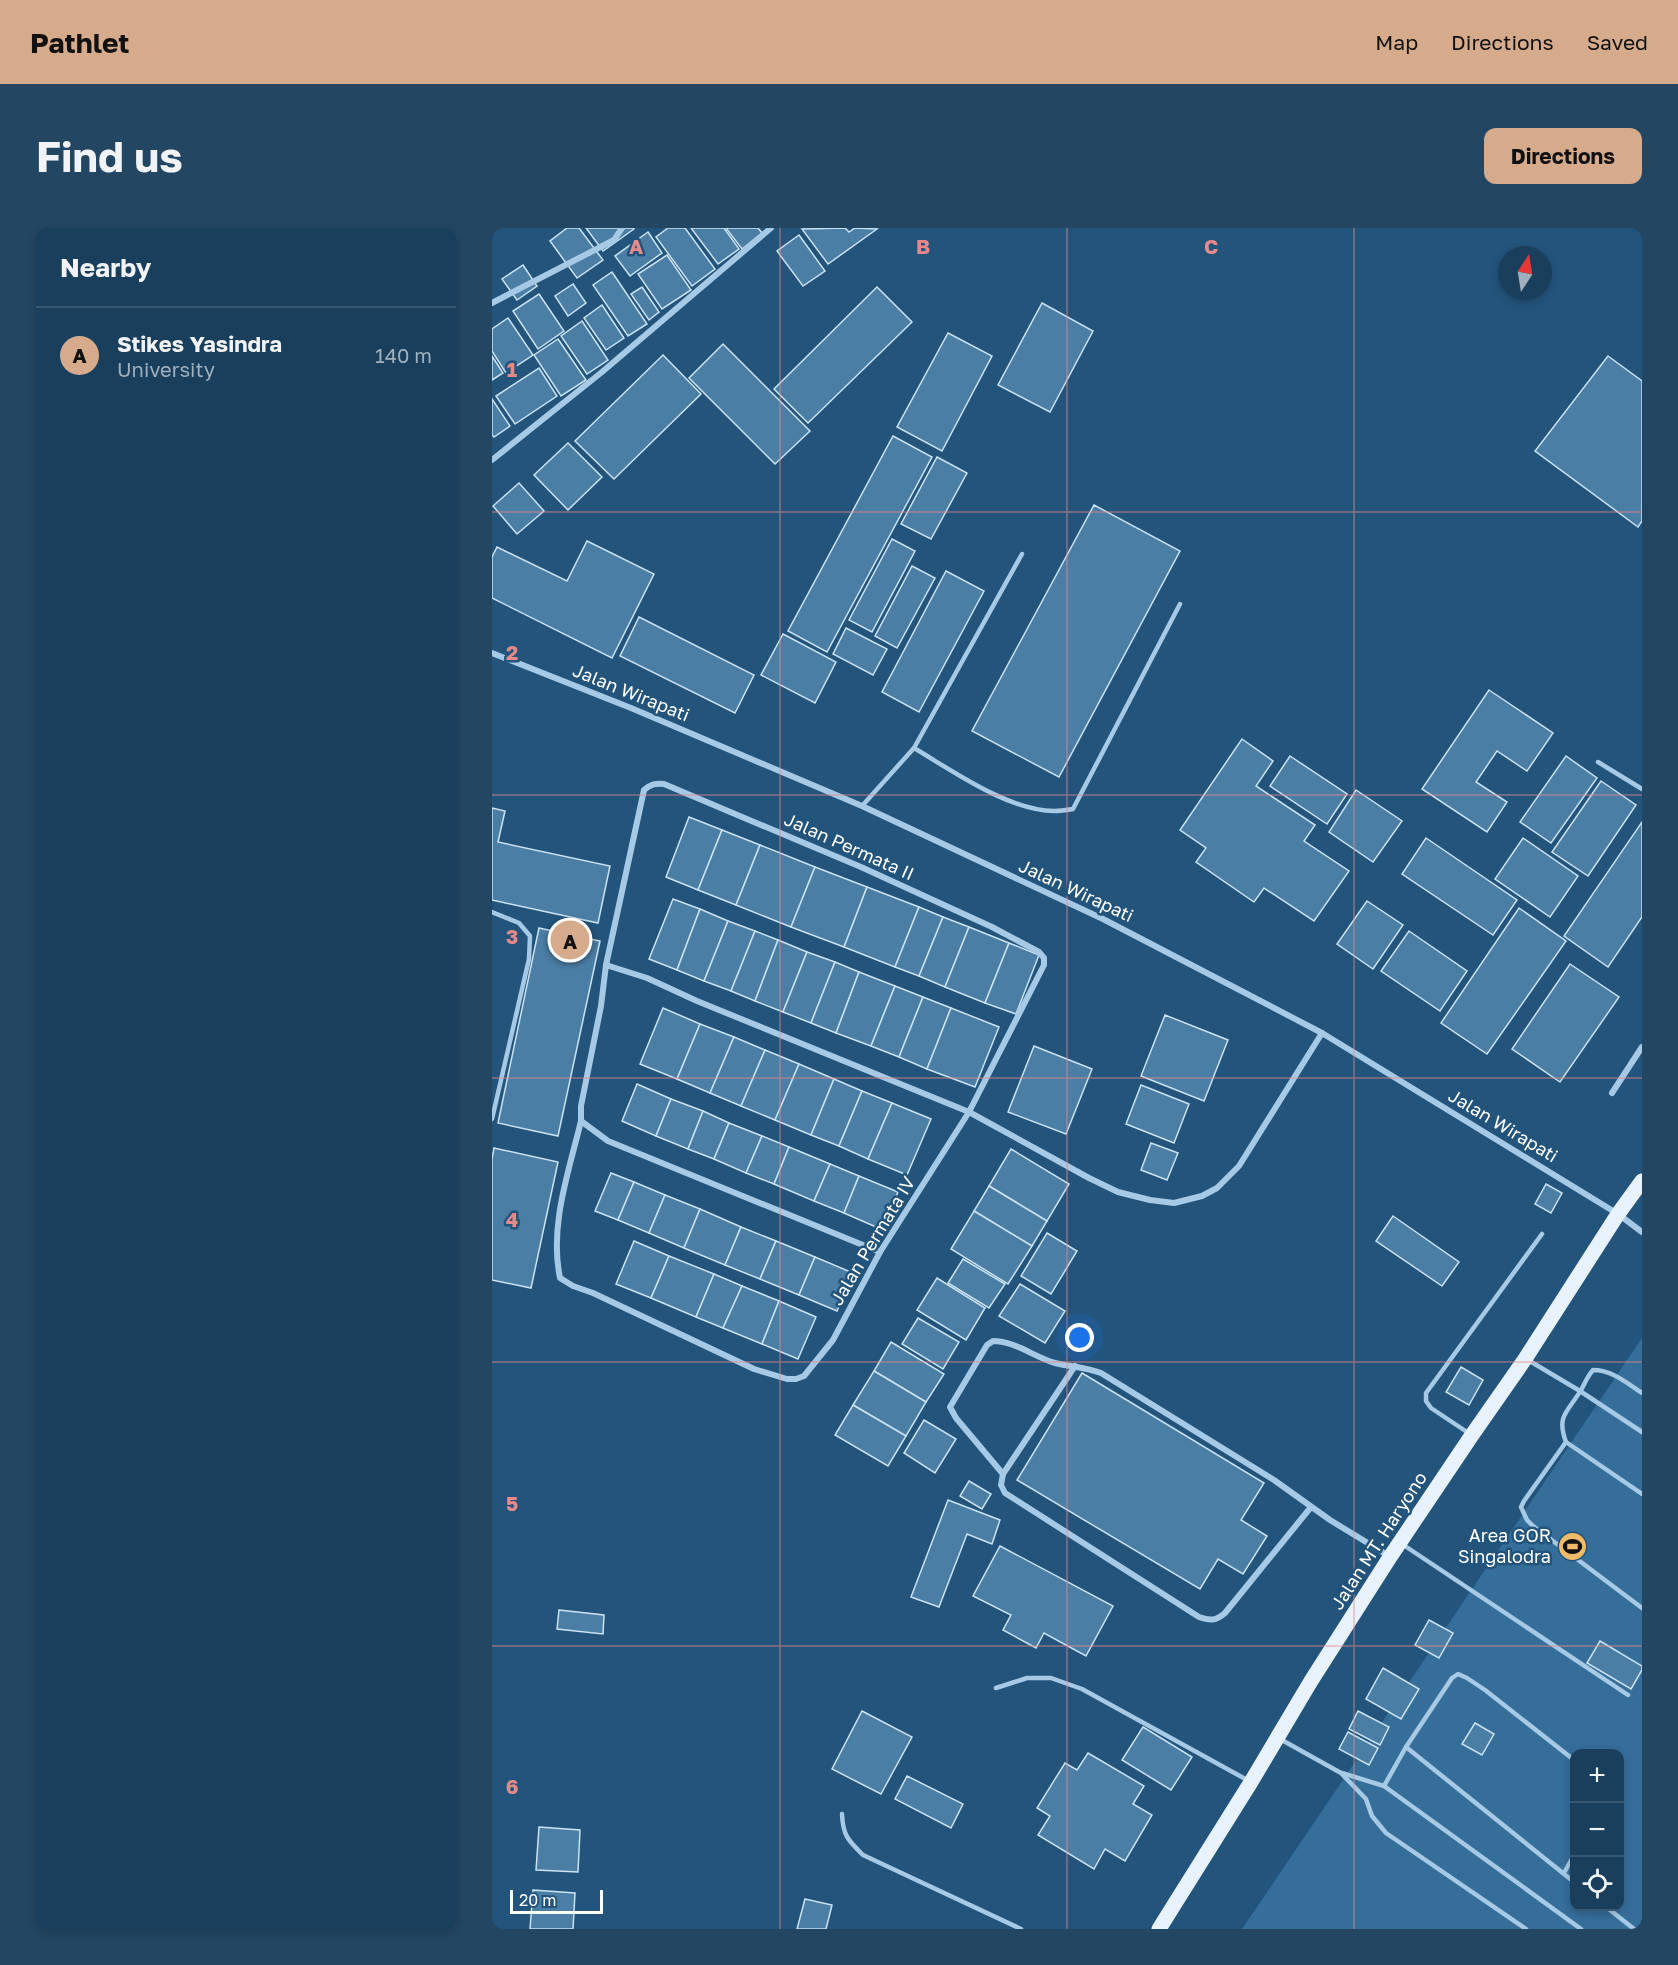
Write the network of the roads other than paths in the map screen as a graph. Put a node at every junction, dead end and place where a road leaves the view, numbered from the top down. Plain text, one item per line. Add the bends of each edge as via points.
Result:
1 (622, 228) edge
2 (771, 228) edge
3 (492, 303) edge
4 (492, 460) edge
5 (1022, 554) dead end
6 (1180, 604) dead end
7 (492, 653) edge
8 (914, 747) junction
9 (1598, 762) dead end
10 (1642, 789) edge
11 (862, 806) junction
12 (492, 912) edge
13 (606, 965) junction
14 (1322, 1033) junction
15 (1642, 1047) edge
16 (1612, 1093) dead end
17 (969, 1112) junction
18 (492, 1119) edge
19 (581, 1121) junction
20 (1642, 1181) edge
21 (1618, 1214) junction
22 (1642, 1232) edge
23 (1542, 1233) dead end
24 (880, 1252) junction
25 (1525, 1359) junction
26 (1075, 1366) junction
27 (1580, 1391) junction
28 (1642, 1393) edge
29 (1642, 1432) edge
30 (1472, 1435) junction
31 (1566, 1442) junction
32 (1004, 1474) junction
33 (1642, 1494) edge
34 (1311, 1507) junction
35 (1400, 1542) junction
36 (1390, 1557) junction
37 (1642, 1608) edge
38 (996, 1688) dead end
39 (1628, 1695) dead end
40 (1277, 1737) junction
41 (1406, 1747) junction
42 (1570, 1756) edge
43 (1341, 1773) junction
44 (1251, 1782) junction
45 (1384, 1786) junction
46 (842, 1814) dead end
47 (1574, 1857) edge
48 (1564, 1873) junction
49 (1570, 1878) edge
50 (1611, 1911) edge
51 (1021, 1929) edge
52 (1159, 1929) edge
53 (1526, 1929) edge
54 (1581, 1929) edge
55 (1634, 1929) edge

1 - 3 street via 614,240
2 - 4 street
5 - 8 lane
6 - 8 lane via 1073,809 1038,809 999,797
7 - 11 street, Jalan Wirapati
8 - 11 lane
9 - 10 lane
11 - 14 street, Jalan Wirapati via 1103,919
12 - 18 lane via 519,923 530,936 529,959
13 - 17 street via 647,978
13 - 17 street, Jalan Permata II via 645,790 649,785 664,784 861,867 1039,952 1044,958 1042,971
13 - 19 street
14 - 17 street via 1239,1167 1216,1188 1188,1201 1150,1200 1118,1192
14 - 21 street, Jalan Wirapati
15 - 16 street
17 - 24 street, Jalan Permata IV
19 - 24 street via 608,1141
19 - 24 street, Jalan Permata IV via 558,1219 556,1259 560,1278 754,1369 787,1379 804,1376 832,1340
20 - 21 main road, Jalan MT. Haryono
21 - 22 street, Jalan Wirapati
21 - 25 main road, Jalan MT. Haryono
23 - 30 lane via 1426,1393 1431,1408
25 - 27 lane
25 - 30 main road, Jalan MT. Haryono
26 - 32 street
26 - 32 street via 1054,1363 1002,1341 987,1345 950,1407
26 - 34 street via 1101,1373
27 - 28 lane via 1587,1376 1593,1370 1601,1370
27 - 29 lane
27 - 31 lane via 1562,1416
30 - 35 main road, Jalan MT. Haryono
31 - 33 lane
31 - 37 lane via 1524,1501 1523,1514 1533,1526
32 - 34 street via 1001,1485 1005,1493 1208,1620 1218,1620 1225,1613
34 - 36 street
35 - 36 main road, Jalan MT. Haryono
35 - 39 lane
36 - 40 main road, Jalan MT. Haryono
38 - 44 lane via 1027,1678 1051,1678 1082,1689
40 - 43 lane
40 - 44 main road, Jalan MT. Haryono
41 - 42 lane via 1458,1674 1485,1690
41 - 45 lane
41 - 48 lane
43 - 45 lane
43 - 53 lane via 1366,1799 1372,1816 1386,1833
44 - 52 main road, Jalan MT. Haryono
45 - 54 lane
46 - 51 lane via 847,1840 863,1855
47 - 48 lane
48 - 49 lane
50 - 55 lane

